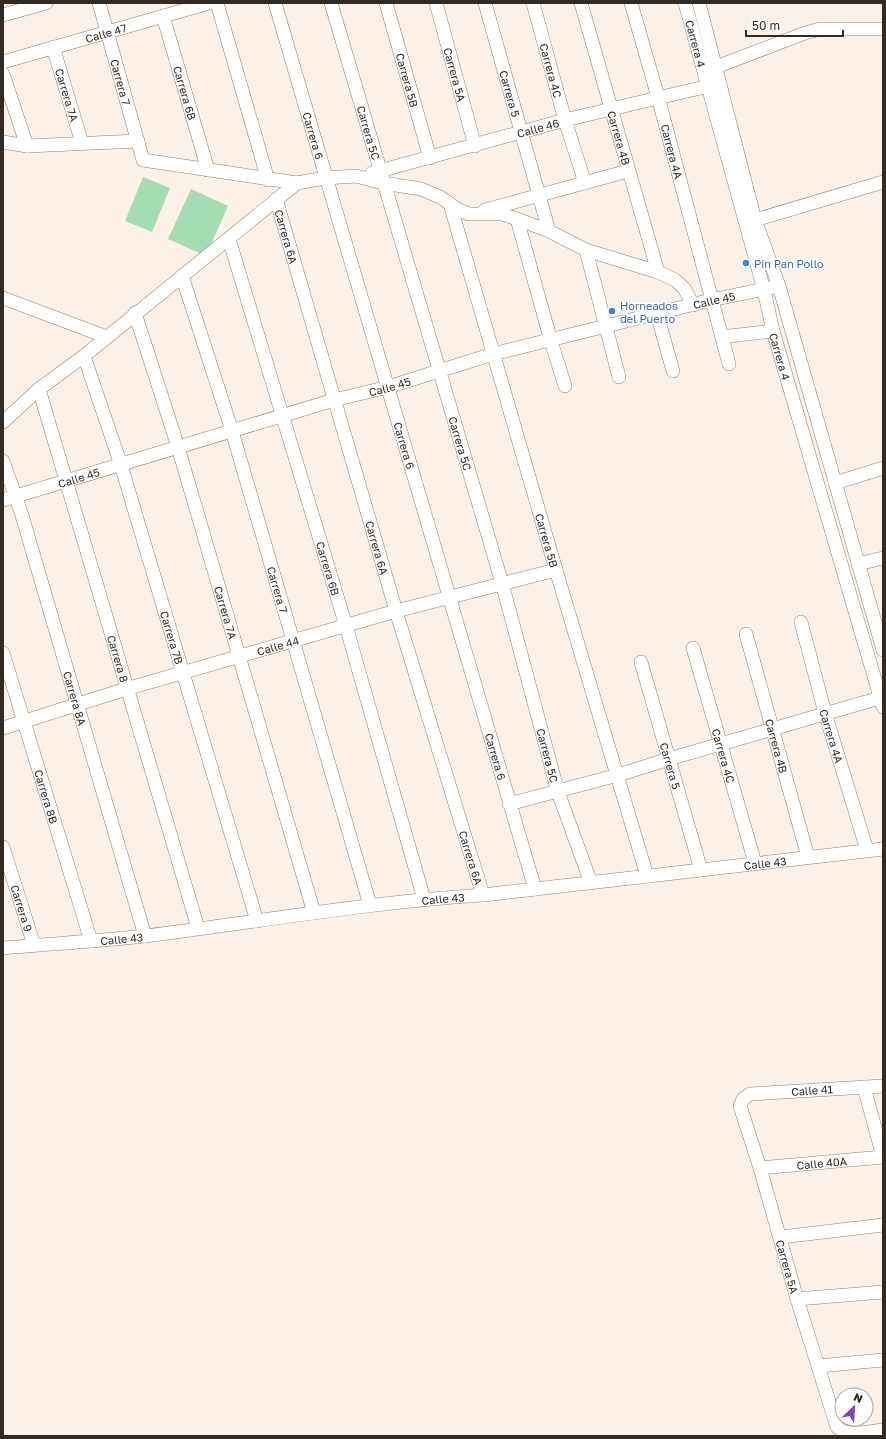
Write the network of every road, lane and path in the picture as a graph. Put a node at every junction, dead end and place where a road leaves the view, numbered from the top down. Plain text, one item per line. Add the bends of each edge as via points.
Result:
1 (46, 3) edge
2 (99, 3) edge
3 (209, 3) edge
4 (217, 3) edge
5 (275, 3) edge
6 (330, 3) edge
7 (386, 3) edge
8 (436, 3) edge
9 (485, 3) edge
10 (533, 3) edge
11 (581, 3) edge
12 (631, 3) edge
13 (685, 3) edge
14 (699, 3) edge
15 (3, 15) edge
16 (163, 16) junction
17 (883, 29) edge
18 (108, 32) junction
19 (53, 47) junction
20 (3, 62) edge
21 (710, 69) junction
22 (3, 74) edge
23 (715, 84) junction
24 (658, 97) junction
25 (611, 108) junction
26 (565, 120) junction
27 (521, 132) junction
28 (138, 141) junction
29 (3, 142) edge
30 (82, 143) junction
31 (27, 146) junction
32 (475, 146) junction
33 (430, 158) junction
34 (208, 170) junction
35 (628, 171) junction
36 (381, 177) junction
37 (325, 178) junction
38 (268, 180) junction
39 (883, 182) edge
40 (297, 183) junction
41 (585, 183) junction
42 (539, 196) junction
43 (276, 199) junction
44 (450, 204) junction
45 (468, 214) junction
46 (517, 219) junction
47 (756, 220) junction
48 (549, 231) junction
49 (229, 239) junction
50 (586, 250) junction
51 (658, 272) junction
52 (182, 276) junction
53 (779, 286) junction
54 (764, 290) junction
55 (3, 298) edge
56 (711, 300) junction
57 (692, 305) junction
58 (136, 313) junction
59 (657, 314) junction
60 (606, 326) junction
61 (773, 331) junction
62 (106, 337) junction
63 (722, 337) junction
64 (550, 341) junction
65 (493, 354) junction
66 (84, 356) junction
67 (729, 364) dead end
68 (673, 371) dead end
69 (440, 372) junction
70 (619, 377) dead end
71 (565, 386) dead end
72 (388, 387) junction
73 (39, 389) junction
74 (334, 400) junction
75 (281, 416) junction
76 (3, 422) edge
77 (232, 431) junction
78 (178, 447) junction
79 (3, 461) edge
80 (120, 465) junction
81 (883, 468) edge
82 (66, 481) junction
83 (835, 483) junction
84 (9, 499) edge
85 (883, 558) edge
86 (858, 564) junction
87 (556, 570) junction
88 (502, 583) junction
89 (449, 597) junction
90 (396, 611) junction
91 (800, 622) dead end
92 (346, 626) junction
93 (746, 634) dead end
94 (292, 642) junction
95 (693, 648) dead end
96 (883, 650) edge
97 (3, 653) edge
98 (239, 658) junction
99 (641, 662) dead end
100 (182, 674) junction
101 (126, 689) junction
102 (882, 701) edge
103 (76, 705) junction
104 (825, 714) junction
105 (23, 723) junction
106 (3, 728) edge
107 (772, 729) junction
108 (721, 744) junction
109 (668, 759) junction
110 (618, 775) junction
111 (558, 792) junction
112 (509, 804) junction
113 (3, 847) edge
114 (883, 849) edge
115 (867, 850) junction
116 (808, 857) junction
117 (754, 863) junction
118 (701, 870) junction
119 (648, 876) junction
120 (591, 883) junction
121 (535, 889) junction
122 (483, 895) junction
123 (424, 899) junction
124 (370, 905) junction
125 (314, 913) junction
126 (257, 921) junction
127 (198, 928) junction
128 (145, 936) junction
129 (91, 941) junction
130 (34, 945) junction
131 (3, 948) edge
132 (883, 1086) edge
133 (864, 1087) junction
134 (743, 1099) joint
135 (883, 1157) edge
136 (760, 1168) junction
137 (883, 1225) edge
138 (781, 1237) junction
139 (883, 1292) edge
140 (797, 1299) junction
141 (883, 1360) edge
142 (818, 1366) junction
143 (883, 1430) edge

1 - 15 street
2 - 18 street, Carrera 7
3 - 16 street, Calle 47
4 - 38 street
5 - 37 street, Carrera 6
6 - 36 street, Carrera 5C
7 - 33 street, Carrera 5B
8 - 32 street, Carrera 5A
9 - 27 street, Carrera 5
10 - 26 street, Carrera 4C
11 - 25 street, Carrera 4B
12 - 24 street, Carrera 4A
13 - 21 street, Carrera 4
14 - 21 street, Carrera 4
16 - 18 street, Calle 47
16 - 34 street, Carrera 6B
17 - 21 street via 820,29
18 - 19 street, Calle 47
18 - 28 street, Carrera 7
19 - 20 street, Calle 47
19 - 30 street, Carrera 7A
21 - 23 street, Carrera 4
22 - 31 street
23 - 24 street, Calle 46
23 - 47 street, Carrera 4
23 - 54 street, Carrera 4
24 - 25 street, Calle 46
24 - 56 street, Carrera 4A
25 - 26 street, Calle 46
25 - 35 street, Carrera 4B
26 - 27 street, Calle 46
26 - 41 street, Carrera 4C
27 - 32 street, Calle 46
27 - 42 street, Carrera 5
28 - 30 street
28 - 34 street, Carrera 7 via 143,160
29 - 31 street
30 - 31 street
32 - 33 street, Calle 46
33 - 36 street, Calle 46
34 - 38 street
35 - 41 street
35 - 51 street, Carrera 4B
36 - 37 street
36 - 44 street via 421,188
36 - 69 street, Carrera 5C
37 - 40 street
37 - 72 street, Carrera 6
38 - 40 street
39 - 47 street
40 - 43 street
41 - 42 street
42 - 45 street
42 - 48 street, Carrera 5
43 - 49 street
43 - 74 street, Carrera 6A
44 - 45 street
44 - 65 street, Carrera 5B
45 - 46 street via 502,214
46 - 48 street
46 - 64 street
47 - 53 street, Carrera 4
48 - 50 street
49 - 52 street
49 - 75 street, Carrera 6B
50 - 51 street
50 - 60 street
51 - 57 street via 675,280 684,288
52 - 58 street
52 - 77 street, Carrera 7
53 - 54 street, Calle 45
53 - 83 street, Carrera 4
54 - 56 street, Calle 45
54 - 61 street, Carrera 4
55 - 62 street
56 - 57 street, Calle 45
56 - 63 street, Carrera 4A
57 - 59 street, Calle 45
58 - 62 street
58 - 78 street, Carrera 7A
59 - 60 street, Calle 45
59 - 68 street
60 - 64 street, Calle 45
60 - 70 street
61 - 63 street
61 - 102 street, Carrera 4
62 - 66 street
63 - 67 street, Carrera 4A
64 - 65 street, Calle 45
64 - 71 street
65 - 69 street, Calle 45
65 - 87 street, Carrera 5B
66 - 73 street
66 - 80 street, Carrera 7B
69 - 72 street, Calle 45
69 - 88 street, Carrera 5C
72 - 74 street, Calle 45
72 - 89 street, Carrera 6
73 - 76 street
73 - 82 street, Carrera 8
74 - 75 street, Calle 45
74 - 90 street, Carrera 6A
75 - 77 street, Calle 45
75 - 92 street, Carrera 6B
77 - 78 street, Calle 45
77 - 94 street, Carrera 7
78 - 80 street, Calle 45
78 - 98 street, Carrera 7A
79 - 84 street, Carrera 8A
80 - 82 street, Calle 45
80 - 100 street, Carrera 7B
81 - 83 street
82 - 84 street, Calle 45
82 - 101 street, Carrera 8
83 - 86 street, Carrera 4
84 - 103 street, Carrera 8A
85 - 86 street
86 - 96 street, Carrera 4
87 - 88 street, Calle 44
87 - 110 street, Carrera 5B
88 - 89 street, Calle 44
88 - 111 street, Carrera 5C
89 - 90 street, Calle 44
89 - 112 street, Carrera 6
90 - 92 street, Calle 44
90 - 122 street, Carrera 6A
91 - 104 street, Carrera 4A
92 - 94 street, Calle 44
92 - 123 street, Carrera 6B
93 - 107 street, Carrera 4B
94 - 98 street, Calle 44
94 - 124 street, Carrera 7
95 - 108 street, Carrera 4C
97 - 105 street, Carrera 8B
98 - 100 street, Calle 44
98 - 125 street, Carrera 7A
99 - 109 street, Carrera 5
100 - 101 street, Calle 44
100 - 126 street, Carrera 7B
101 - 103 street, Calle 44
101 - 127 street, Carrera 8
102 - 104 street
103 - 105 street, Calle 44
103 - 128 street, Carrera 8A
104 - 107 street
104 - 115 street, Carrera 4A
105 - 106 street, Calle 44
105 - 129 street, Carrera 8B
107 - 108 street
107 - 116 street, Carrera 4B
108 - 109 street
108 - 117 street, Carrera 4C
109 - 110 street
109 - 118 street, Carrera 5
110 - 111 street
110 - 119 street, Carrera 5B
111 - 112 street
111 - 120 street, Carrera 5C
112 - 121 street, Carrera 6
113 - 130 street, Carrera 9
114 - 115 street, Calle 43
115 - 116 street, Calle 43
116 - 117 street, Calle 43
117 - 118 street, Calle 43
118 - 119 street, Calle 43
119 - 120 street, Calle 43
120 - 121 street, Calle 43
121 - 122 street, Calle 43
122 - 123 street, Calle 43
123 - 124 street, Calle 43
124 - 125 street, Calle 43
125 - 126 street, Calle 43
126 - 127 street, Calle 43
127 - 128 street, Calle 43
128 - 129 street, Calle 43
129 - 130 street, Calle 43
130 - 131 street, Calle 43
132 - 133 street, Calle 41
133 - 134 street, Calle 41 via 750,1094
133 - 135 street
134 - 136 street, Carrera 5A via 740,1106
135 - 136 street, Calle 40A
136 - 138 street, Carrera 5A
137 - 138 street
138 - 140 street, Carrera 5A
139 - 140 street
140 - 142 street, Carrera 5A
141 - 142 street
142 - 143 street, Carrera 5A via 837,1427 842,1432 849,1434

